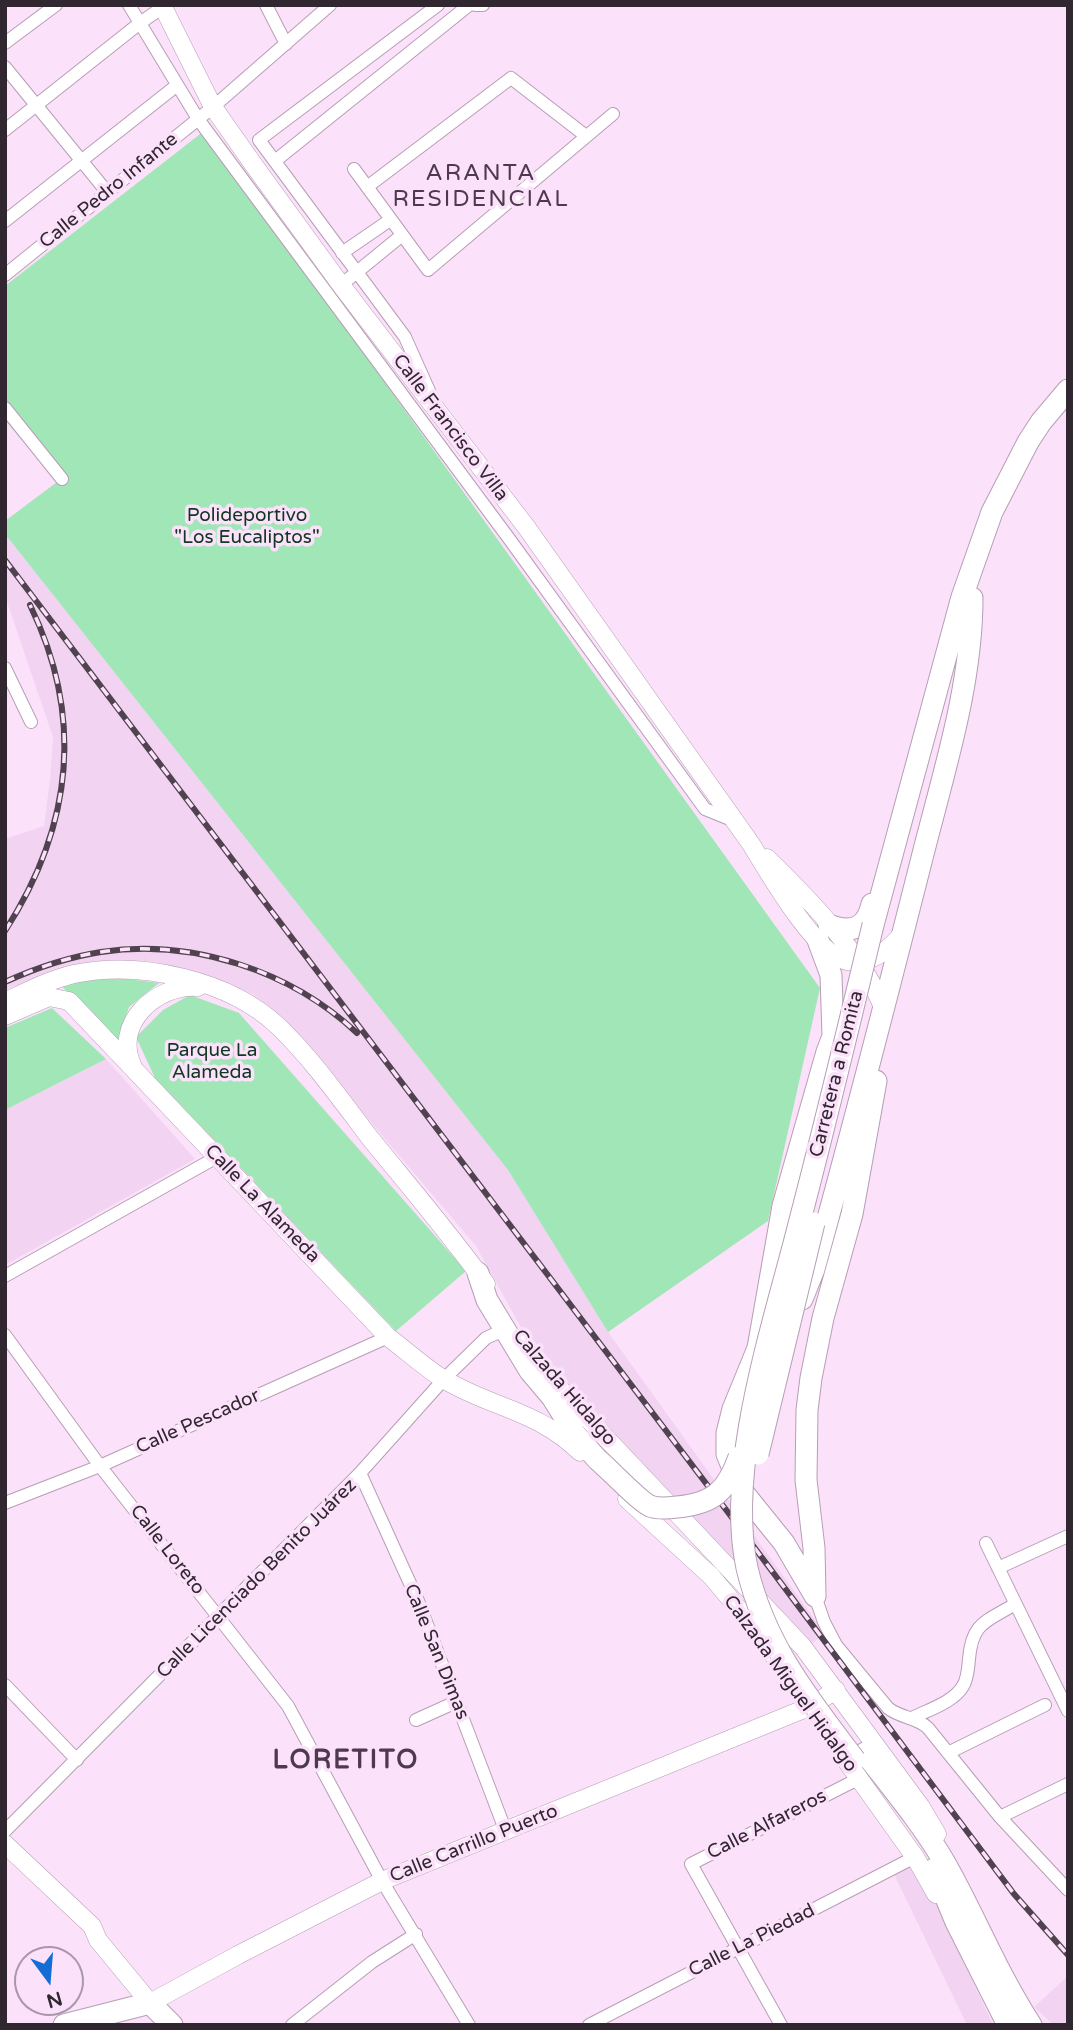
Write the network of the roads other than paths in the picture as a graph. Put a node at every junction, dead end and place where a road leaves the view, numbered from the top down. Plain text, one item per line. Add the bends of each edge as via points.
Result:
1 (56, 5) edge
2 (129, 5) edge
3 (266, 5) edge
4 (331, 5) edge
5 (438, 5) edge
6 (469, 5) edge
7 (475, 5) edge
8 (484, 5) edge
9 (163, 6) edge
10 (140, 23) junction
11 (5, 43) edge
12 (286, 44) junction
13 (5, 67) edge
14 (176, 86) junction
15 (36, 105) junction
16 (213, 107) junction
17 (613, 114) dead end
18 (198, 119) junction
19 (5, 130) edge
20 (586, 136) junction
21 (271, 155) junction
22 (81, 160) junction
23 (253, 164) junction
24 (354, 169) dead end
25 (367, 187) junction
26 (107, 192) junction
27 (390, 220) junction
28 (5, 221) edge
29 (401, 236) junction
30 (342, 253) junction
31 (356, 271) junction
32 (5, 275) edge
33 (341, 285) junction
34 (1068, 390) edge
35 (1068, 407) edge
36 (5, 408) edge
37 (438, 412) junction
38 (62, 479) dead end
39 (967, 598) junction
40 (5, 668) edge
41 (31, 722) dead end
42 (735, 821) junction
43 (886, 929) junction
44 (824, 932) junction
45 (857, 961) junction
46 (49, 989) junction
47 (219, 989) junction
48 (5, 1002) edge
49 (884, 1010) junction
50 (5, 1016) edge
51 (874, 1041) junction
52 (830, 1044) junction
53 (135, 1071) junction
54 (217, 1157) junction
55 (478, 1273) junction
56 (5, 1276) edge
57 (792, 1319) junction
58 (5, 1335) edge
59 (509, 1335) junction
60 (388, 1337) junction
61 (765, 1359) junction
62 (444, 1380) junction
63 (531, 1416) joint
64 (748, 1432) junction
65 (617, 1450) junction
66 (597, 1463) junction
67 (100, 1466) junction
68 (360, 1473) junction
69 (5, 1503) edge
70 (1066, 1541) edge
71 (986, 1543) dead end
72 (998, 1568) junction
73 (718, 1570) junction
74 (815, 1596) junction
75 (1015, 1604) junction
76 (220, 1617) junction
77 (803, 1647) junction
78 (776, 1660) junction
79 (5, 1685) edge
80 (836, 1690) junction
81 (456, 1702) junction
82 (1045, 1705) dead end
83 (809, 1707) junction
84 (1068, 1712) edge
85 (912, 1718) junction
86 (416, 1720) dead end
87 (948, 1752) junction
88 (77, 1760) junction
89 (860, 1764) junction
90 (1068, 1784) edge
91 (1000, 1817) junction
92 (5, 1831) edge
93 (506, 1832) junction
94 (5, 1844) edge
95 (915, 1857) junction
96 (5, 1859) edge
97 (382, 1881) junction
98 (1068, 1890) edge
99 (956, 1922) junction
100 (416, 1934) junction
101 (97, 1940) junction
102 (737, 1948) junction
103 (990, 1952) junction
104 (150, 2003) junction
105 (64, 2025) edge
106 (172, 2025) edge
107 (292, 2025) edge
108 (469, 2025) edge
109 (589, 2025) edge
110 (781, 2025) edge
111 (1008, 2025) edge
112 (1031, 2025) edge

1 - 11 street
2 - 10 street
3 - 12 street
4 - 12 street, Calle Pedro Infante
5 - 21 street via 259,140
6 - 21 street
7 - 8 street
9 - 10 street
9 - 16 street, Calle Francisco Villa
10 - 14 street
10 - 15 street
12 - 16 street, Calle Pedro Infante
13 - 15 street
14 - 18 street
14 - 22 street
15 - 19 street
15 - 22 street
16 - 18 street, Calle Pedro Infante
16 - 23 street, Calle Francisco Villa
17 - 20 street
18 - 26 street, Calle Pedro Infante
18 - 42 street via 705,809
20 - 25 street via 511,78
20 - 29 street via 428,270
21 - 23 street
21 - 30 street
22 - 26 street
22 - 28 street
23 - 33 street, Calle Francisco Villa
24 - 25 street
25 - 27 street
26 - 32 street, Calle Pedro Infante
27 - 29 street
27 - 30 street
29 - 31 street
30 - 31 street
31 - 33 street
31 - 37 street via 405,337
33 - 37 street, Calle Francisco Villa
34 - 39 main road, Carretera a Romita via 1041,422 1001,493
35 - 39 main road, Carretera a Romita via 1035,448 1009,496
36 - 38 street
37 - 42 street, Calle Francisco Villa via 527,528
39 - 43 main road, Carretera a Romita via 948,696
39 - 44 main road via 943,631 924,692 870,916 856,928
40 - 41 street
42 - 44 street, Calle Francisco Villa via 751,844 793,884
43 - 45 street via 891,947
43 - 49 main road
43 - 57 main road, Carretera a Romita, bridge
43 - 61 main road, Carretera a Romita, bridge via 837,1079
44 - 45 street, Calle Francisco Villa
44 - 52 main road via 831,975
45 - 49 street, Calle Francisco Villa via 876,988
46 - 47 street, Calzada Hidalgo via 103,970 169,975
46 - 48 street, Calzada Hidalgo
46 - 50 street
46 - 53 street, Calle La Alameda via 69,1002
47 - 53 street via 174,990 145,1007 131,1023 126,1040
47 - 55 street, Calzada Hidalgo via 260,1012 296,1045
49 - 51 main road
49 - 74 main road via 859,1179 822,1318 807,1410 806,1480
51 - 52 main road via 870,1032 856,1026 845,1027
51 - 57 main road, bridge via 814,1269
52 - 61 main road, bridge via 776,1275
52 - 74 main road via 783,1206 758,1348 727,1433 727,1454 742,1491 784,1543
53 - 54 street, Calle La Alameda
54 - 56 street
54 - 60 street, Calle La Alameda
55 - 59 main road via 487,1300
55 - 65 street, Calzada Hidalgo via 515,1334
57 - 89 main road, Carretera a Romita, bridge via 754,1473 754,1538 761,1574 786,1646
58 - 67 street, Calle Loreto
59 - 62 street, Calle Licenciado Benito Juárez via 497,1333 486,1338
59 - 66 main road
60 - 62 street, Calle La Alameda
60 - 67 street, Calle Pescador
61 - 64 main road, Carretera a Romita, bridge
62 - 63 street, Calle La Alameda
62 - 68 street, Calle Licenciado Benito Juárez
63 - 66 street, Calzada Miguel Hidalgo
64 - 66 main road, bridge via 730,1481 711,1500 695,1505 650,1506
64 - 89 main road, Carretera a Romita, bridge via 742,1534 754,1592 791,1674
65 - 66 street via 605,1468
65 - 73 street, Calzada Hidalgo
66 - 73 street, Calzada Miguel Hidalgo
67 - 69 street, Calle Pescador
67 - 76 street, Calle Loreto
68 - 76 street, Calle Licenciado Benito Juárez
68 - 81 street, Calle San Dimas via 418,1601
70 - 72 street
71 - 72 street
72 - 75 street
73 - 77 street, Calzada Hidalgo
73 - 78 street, Calzada Miguel Hidalgo
74 - 85 street via 836,1645 892,1712
75 - 84 street
75 - 85 street via 974,1633 967,1678 956,1695
76 - 88 street, Calle Licenciado Benito Juárez
76 - 97 street, Calle Loreto via 288,1706
77 - 78 street
77 - 80 street, Calzada Hidalgo
78 - 83 street, Calzada Miguel Hidalgo
79 - 88 street
80 - 83 street, Calle Carrillo Puerto
80 - 103 street, Calzada Hidalgo via 949,1853
81 - 86 street
81 - 93 street, Calle San Dimas
82 - 87 street
83 - 89 street, Calzada Miguel Hidalgo
83 - 93 street, Calle Carrillo Puerto
85 - 87 street via 924,1724
87 - 91 street
88 - 92 street, Calle Licenciado Benito Juárez
89 - 95 street, Calzada Miguel Hidalgo
89 - 99 main road, Calzada Miguel Hidalgo via 929,1861
89 - 102 street, Calle Alfareros via 691,1864
89 - 103 main road, Calzada Miguel Hidalgo via 928,1835
90 - 91 street
91 - 98 street
93 - 97 street, Calle Carrillo Puerto
94 - 101 street via 92,1926
95 - 99 street, Calzada Miguel Hidalgo
95 - 102 street, Calle La Piedad
96 - 101 street
97 - 100 street, Calle Loreto
97 - 104 street, Calle Carrillo Puerto
99 - 111 main road, Calzada Miguel Hidalgo
100 - 107 street
100 - 108 street, Calle Loreto
101 - 104 street
102 - 109 street, Calle La Piedad
102 - 110 street, Calle Alfareros
103 - 112 main road, Calzada Miguel Hidalgo
104 - 105 main road
104 - 106 main road

